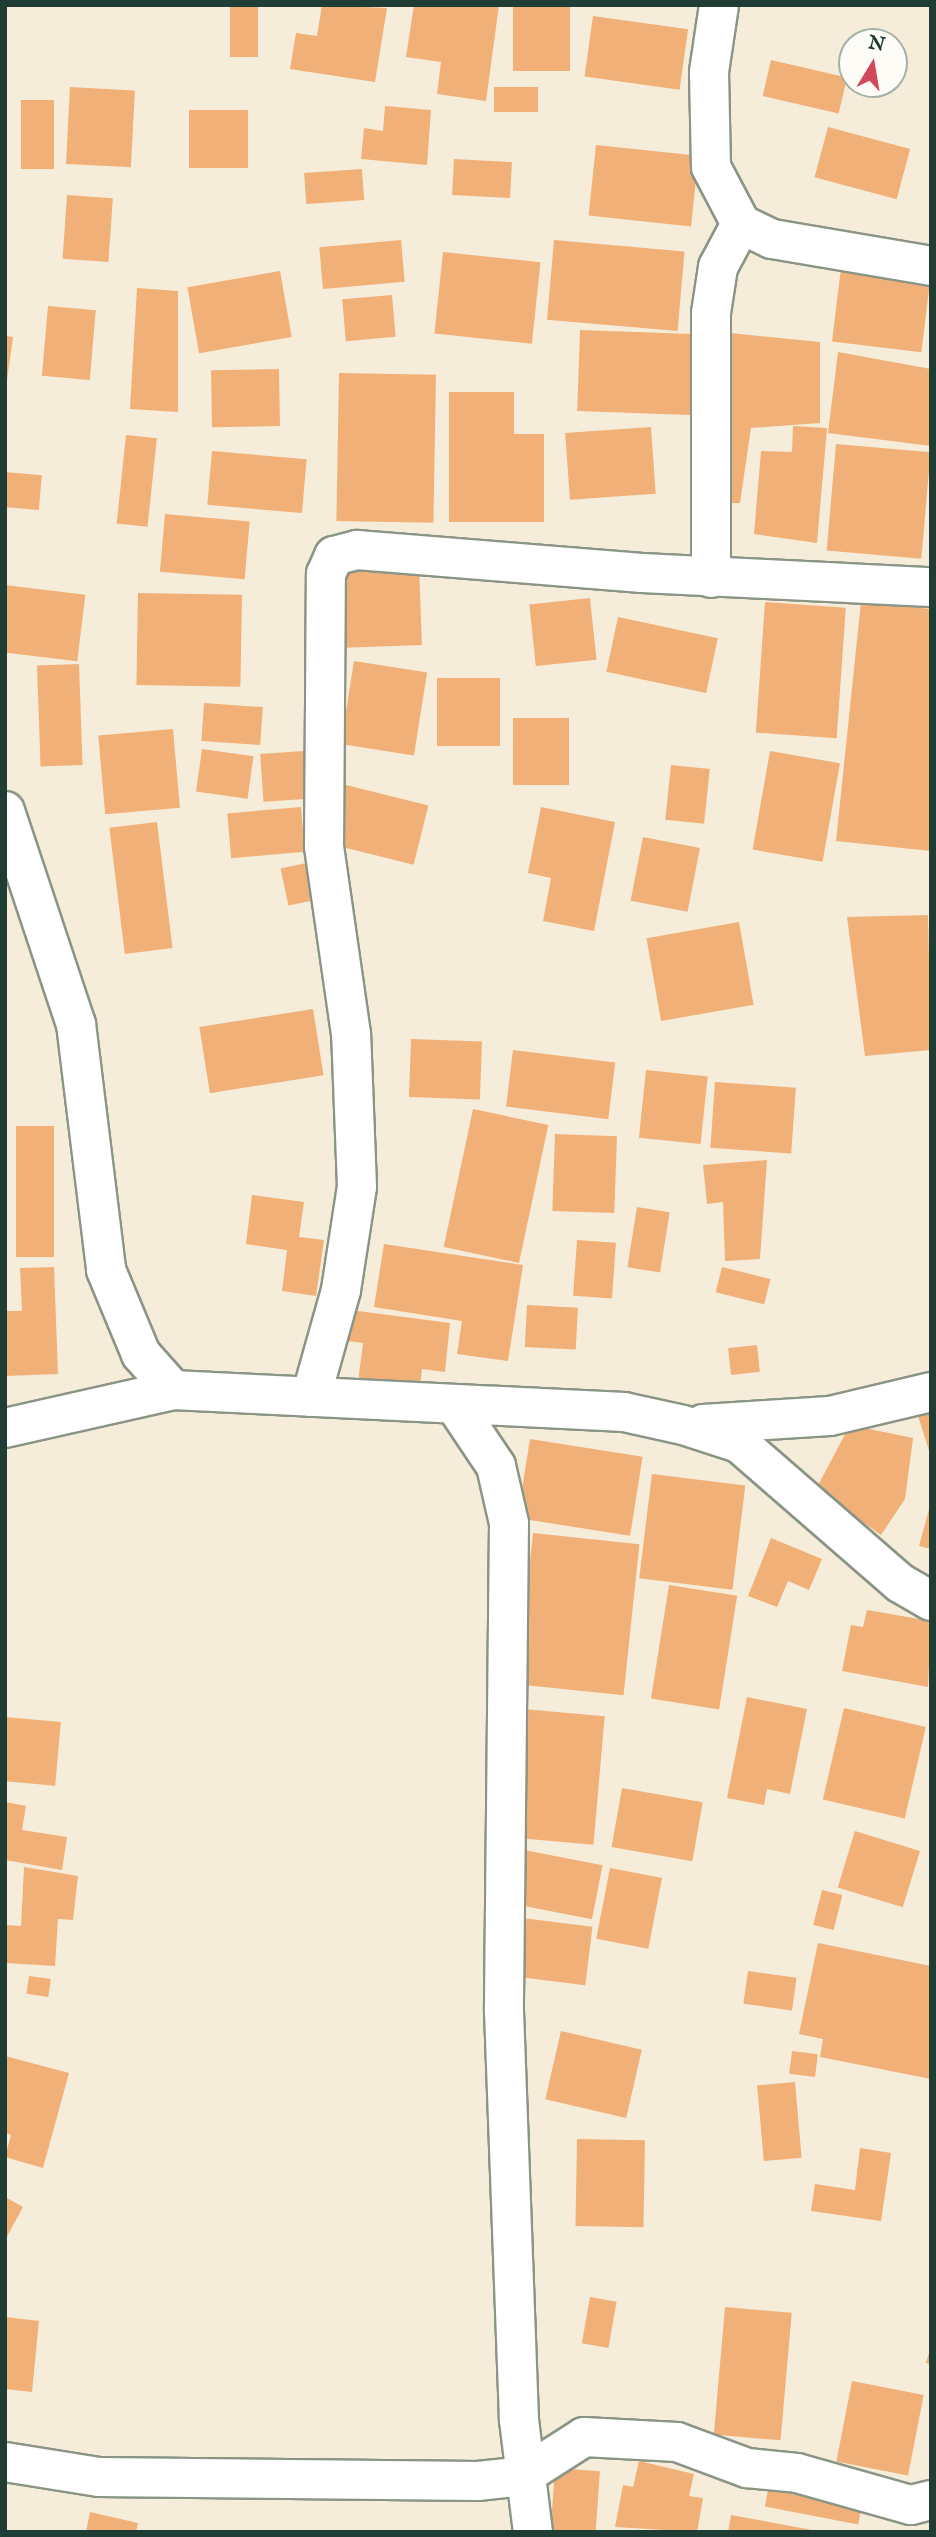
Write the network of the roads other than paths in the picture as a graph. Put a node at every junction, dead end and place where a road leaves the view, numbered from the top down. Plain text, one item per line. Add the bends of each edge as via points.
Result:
1 (719, 5) edge
2 (741, 224) junction
3 (931, 266) edge
4 (710, 578) junction
5 (931, 587) edge
6 (5, 811) edge
7 (173, 1390) junction
8 (931, 1392) edge
9 (311, 1397) junction
10 (457, 1408) junction
11 (683, 1425) junction
12 (5, 1429) edge
13 (931, 1601) edge
14 (5, 2462) edge
15 (523, 2476) junction
16 (931, 2500) edge
17 (533, 2532) edge

1 - 2 street via 709,72 711,167
2 - 3 street via 772,240
2 - 4 street via 718,267 711,313
4 - 5 street
4 - 9 street via 357,550 334,556 326,574 324,846 351,1034 357,1187 341,1290
6 - 7 street via 76,1024 106,1269 141,1354
7 - 9 street
7 - 12 street
8 - 11 street via 830,1416
9 - 10 street
10 - 11 street via 624,1412
10 - 15 street via 496,1466 509,1523 504,2011
11 - 13 street via 739,1443 900,1583
14 - 15 street via 99,2477
15 - 16 street via 584,2437 663,2442 747,2468 808,2476 911,2505
15 - 17 street

